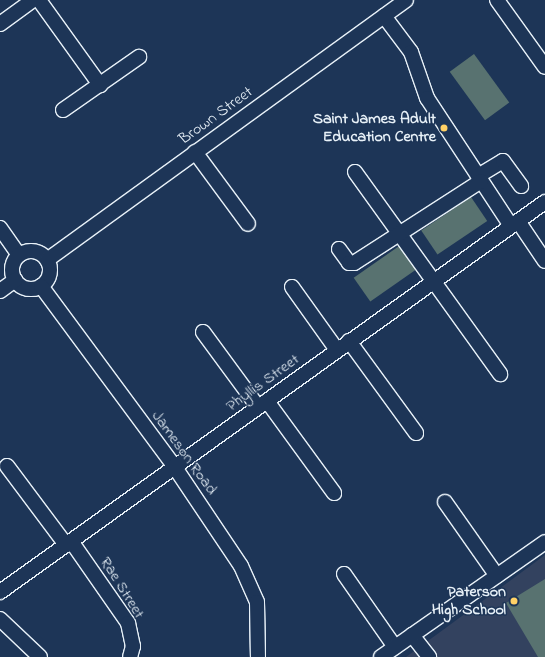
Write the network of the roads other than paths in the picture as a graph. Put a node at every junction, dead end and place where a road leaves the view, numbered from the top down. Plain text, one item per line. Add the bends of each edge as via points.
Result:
1 (33, 0) edge
2 (39, 0) edge
3 (406, 0) edge
4 (497, 0) edge
5 (384, 16) junction
6 (0, 24) edge
7 (139, 57) dead end
8 (545, 65) edge
9 (100, 85) junction
10 (63, 110) dead end
11 (195, 152) junction
12 (355, 172) dead end
13 (480, 178) junction
14 (521, 186) dead end
15 (545, 202) edge
16 (248, 224) dead end
17 (514, 224) junction
18 (0, 228) edge
19 (402, 232) junction
20 (339, 249) dead end
21 (20, 255) junction
22 (47, 260) junction
23 (545, 261) edge
24 (15, 280) junction
25 (435, 283) junction
26 (41, 286) junction
27 (292, 287) dead end
28 (0, 291) edge
29 (203, 332) dead end
30 (349, 342) junction
31 (337, 350) junction
32 (500, 374) dead end
33 (263, 404) junction
34 (416, 433) dead end
35 (7, 466) dead end
36 (174, 466) junction
37 (334, 493) dead end
38 (445, 502) dead end
39 (545, 542) edge
40 (68, 543) junction
41 (344, 574) dead end
42 (497, 576) junction
43 (0, 592) edge
44 (0, 619) edge
45 (412, 635) junction
46 (395, 647) junction
47 (40, 657) edge
48 (130, 657) edge
49 (258, 657) edge
50 (381, 657) edge
51 (429, 657) edge

1 - 6 street
2 - 9 street
3 - 5 street, Brown Street
4 - 8 street
5 - 11 street, Brown Street
5 - 13 street via 407,45 427,98
7 - 9 street
9 - 10 street
11 - 16 street
11 - 22 street, Brown Street
12 - 19 street
13 - 14 street via 503,161
13 - 17 street
13 - 19 street
15 - 17 street, Phyllis Street
17 - 23 street
17 - 25 street, Phyllis Street
18 - 21 street
19 - 20 street via 352,264
19 - 25 street
21 - 22 street via 31,251
21 - 24 street via 13,264
22 - 26 street via 48,277
24 - 26 street via 24,287
24 - 28 street
25 - 30 street, Phyllis Street
25 - 32 street
26 - 36 street, Jameson Road
27 - 31 street
29 - 33 street
30 - 31 street, Phyllis Street
30 - 34 street
31 - 33 street, Phyllis Street
33 - 36 street, Phyllis Street
33 - 37 street
35 - 40 street, Rae Street
36 - 40 street, Phyllis Street
36 - 49 street, Jameson Road via 225,540 249,582 257,602
38 - 42 street
39 - 42 street
40 - 43 street, Phyllis Street
40 - 48 street, Rae Street via 128,623 133,646
41 - 46 street
42 - 45 street
44 - 47 street
45 - 46 street
45 - 51 street
46 - 50 street

